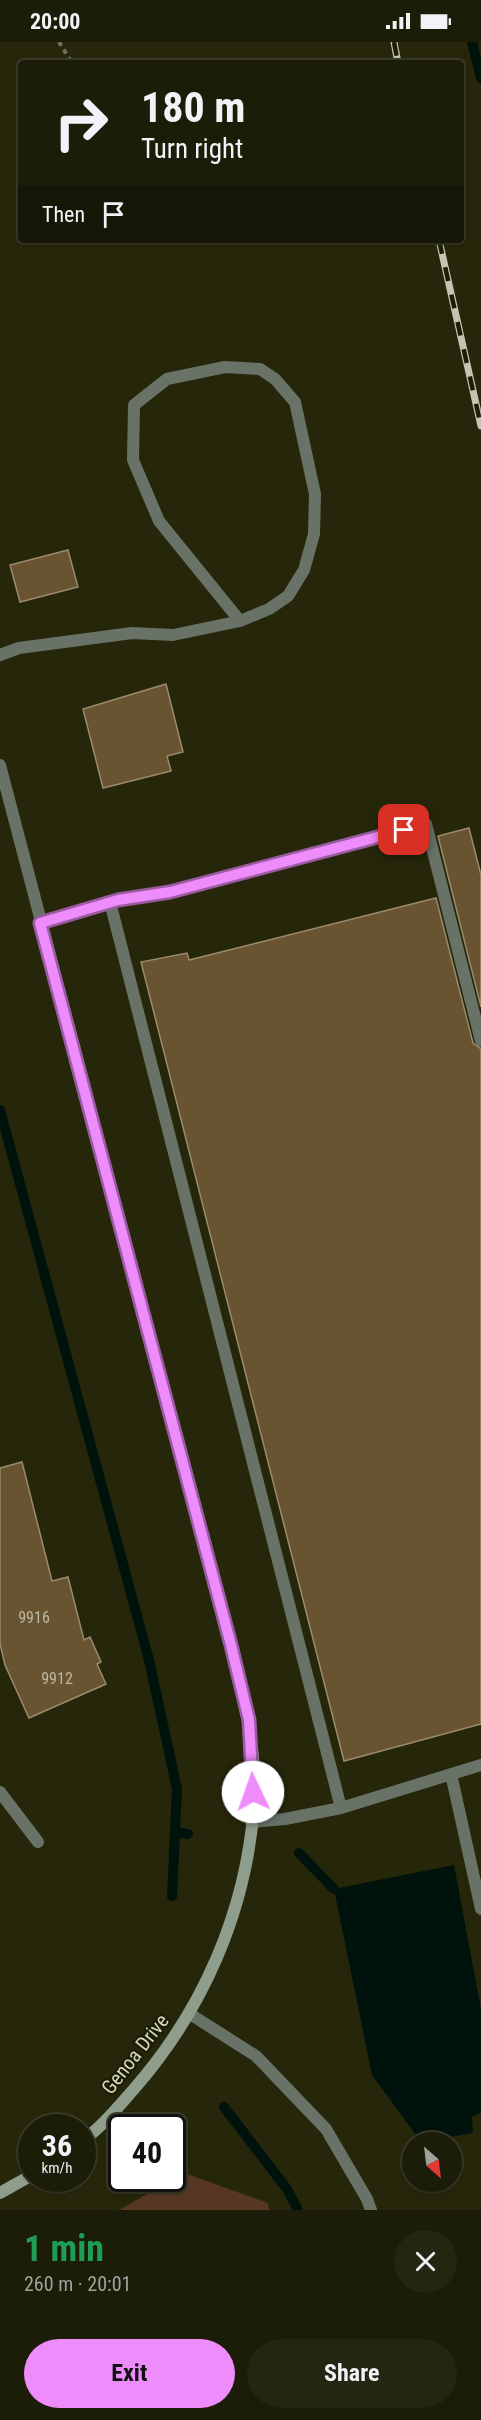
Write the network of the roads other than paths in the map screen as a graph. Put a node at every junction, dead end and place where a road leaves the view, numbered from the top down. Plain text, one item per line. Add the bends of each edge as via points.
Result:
1 (240, 621) junction
2 (0, 655) edge
3 (0, 765) edge
4 (110, 902) junction
5 (40, 923) junction
6 (481, 1041) edge
7 (481, 1765) edge
8 (451, 1774) junction
9 (0, 1792) edge
10 (341, 1808) junction
11 (251, 1822) junction
12 (38, 1842) dead end
13 (481, 1909) edge
14 (190, 2014) junction
15 (96, 2128) edge
16 (18, 2183) edge
17 (0, 2193) edge
18 (371, 2210) edge

1 - 1 street via 288,596 304,570 314,534 315,494 295,402 260,369 225,367 167,379 134,405 133,460 159,521
1 - 2 street via 173,635 132,633 19,648
3 - 5 street
4 - 5 street
4 - 6 street via 170,892 426,824
4 - 10 street
5 - 11 street, Genoa Drive via 249,1720
7 - 8 street
8 - 10 street
8 - 13 street
9 - 12 street
10 - 11 street
11 - 14 street, Genoa Drive via 245,1866 232,1914 218,1957
14 - 15 street, Genoa Drive via 157,2062
14 - 18 street via 256,2056 326,2129
16 - 17 street

